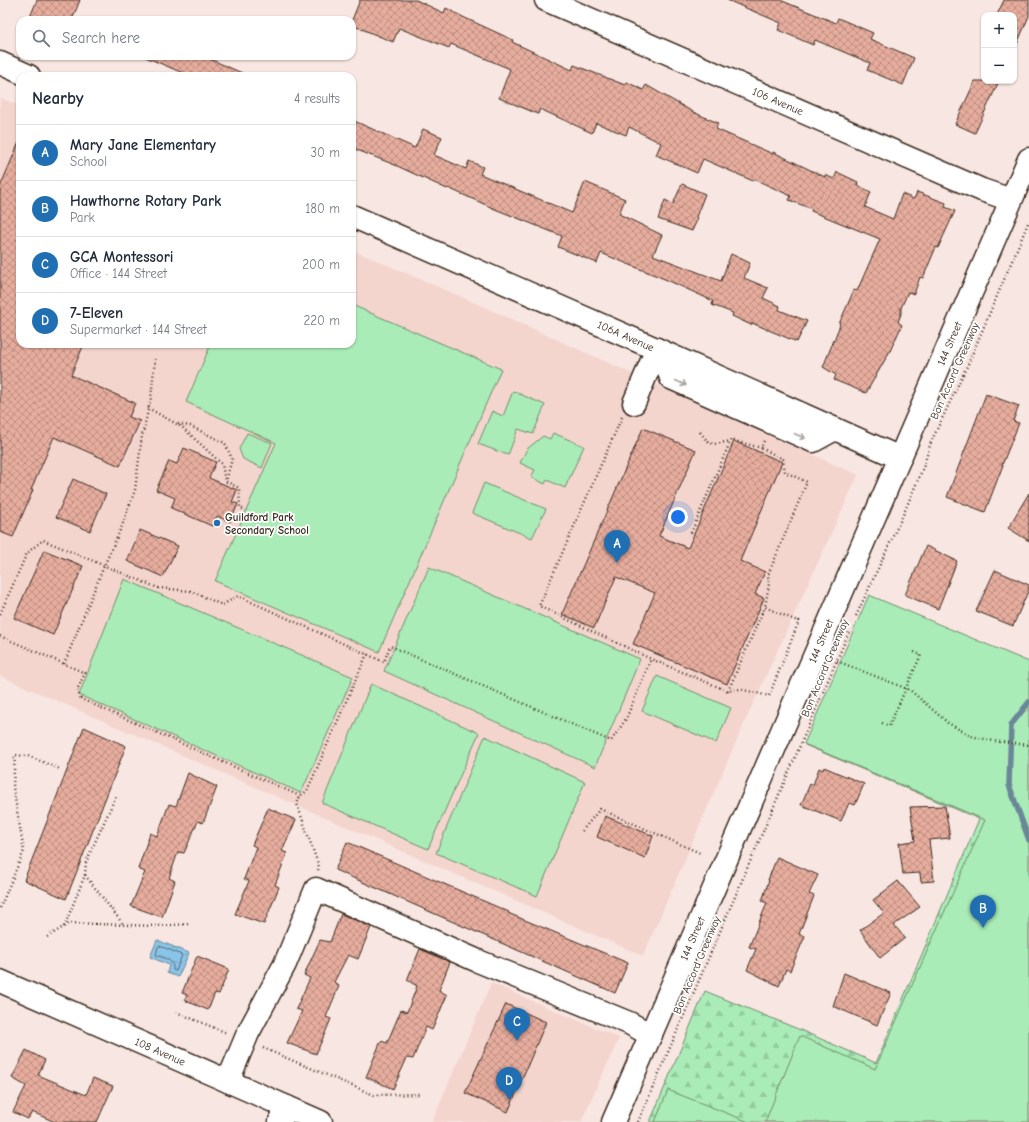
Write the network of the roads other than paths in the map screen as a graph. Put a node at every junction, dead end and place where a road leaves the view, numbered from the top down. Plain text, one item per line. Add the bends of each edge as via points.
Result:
1 (546, 0) edge
2 (0, 64) edge
3 (19, 72) edge
4 (1029, 160) edge
5 (1011, 200) junction
6 (356, 218) edge
7 (660, 350) junction
8 (628, 409) road end
9 (900, 458) junction
10 (0, 981) edge
11 (651, 1035) junction
12 (228, 1081) junction
13 (283, 1115) edge
14 (321, 1122) edge
15 (613, 1122) edge

1 - 5 main road, 106 Avenue via 975,187
2 - 3 main road
4 - 5 main road, 144 Street
5 - 9 main road, 144 Street
6 - 7 main road, 106A Avenue
7 - 8 main road
7 - 9 main road, 106A Avenue
9 - 11 main road, 144 Street
10 - 12 main road, 108 Avenue
11 - 12 main road via 629,1023 478,961 316,889 285,964 245,1041
11 - 15 main road, 144 Street
12 - 13 main road, 108 Avenue
13 - 14 main road, 108 Avenue

